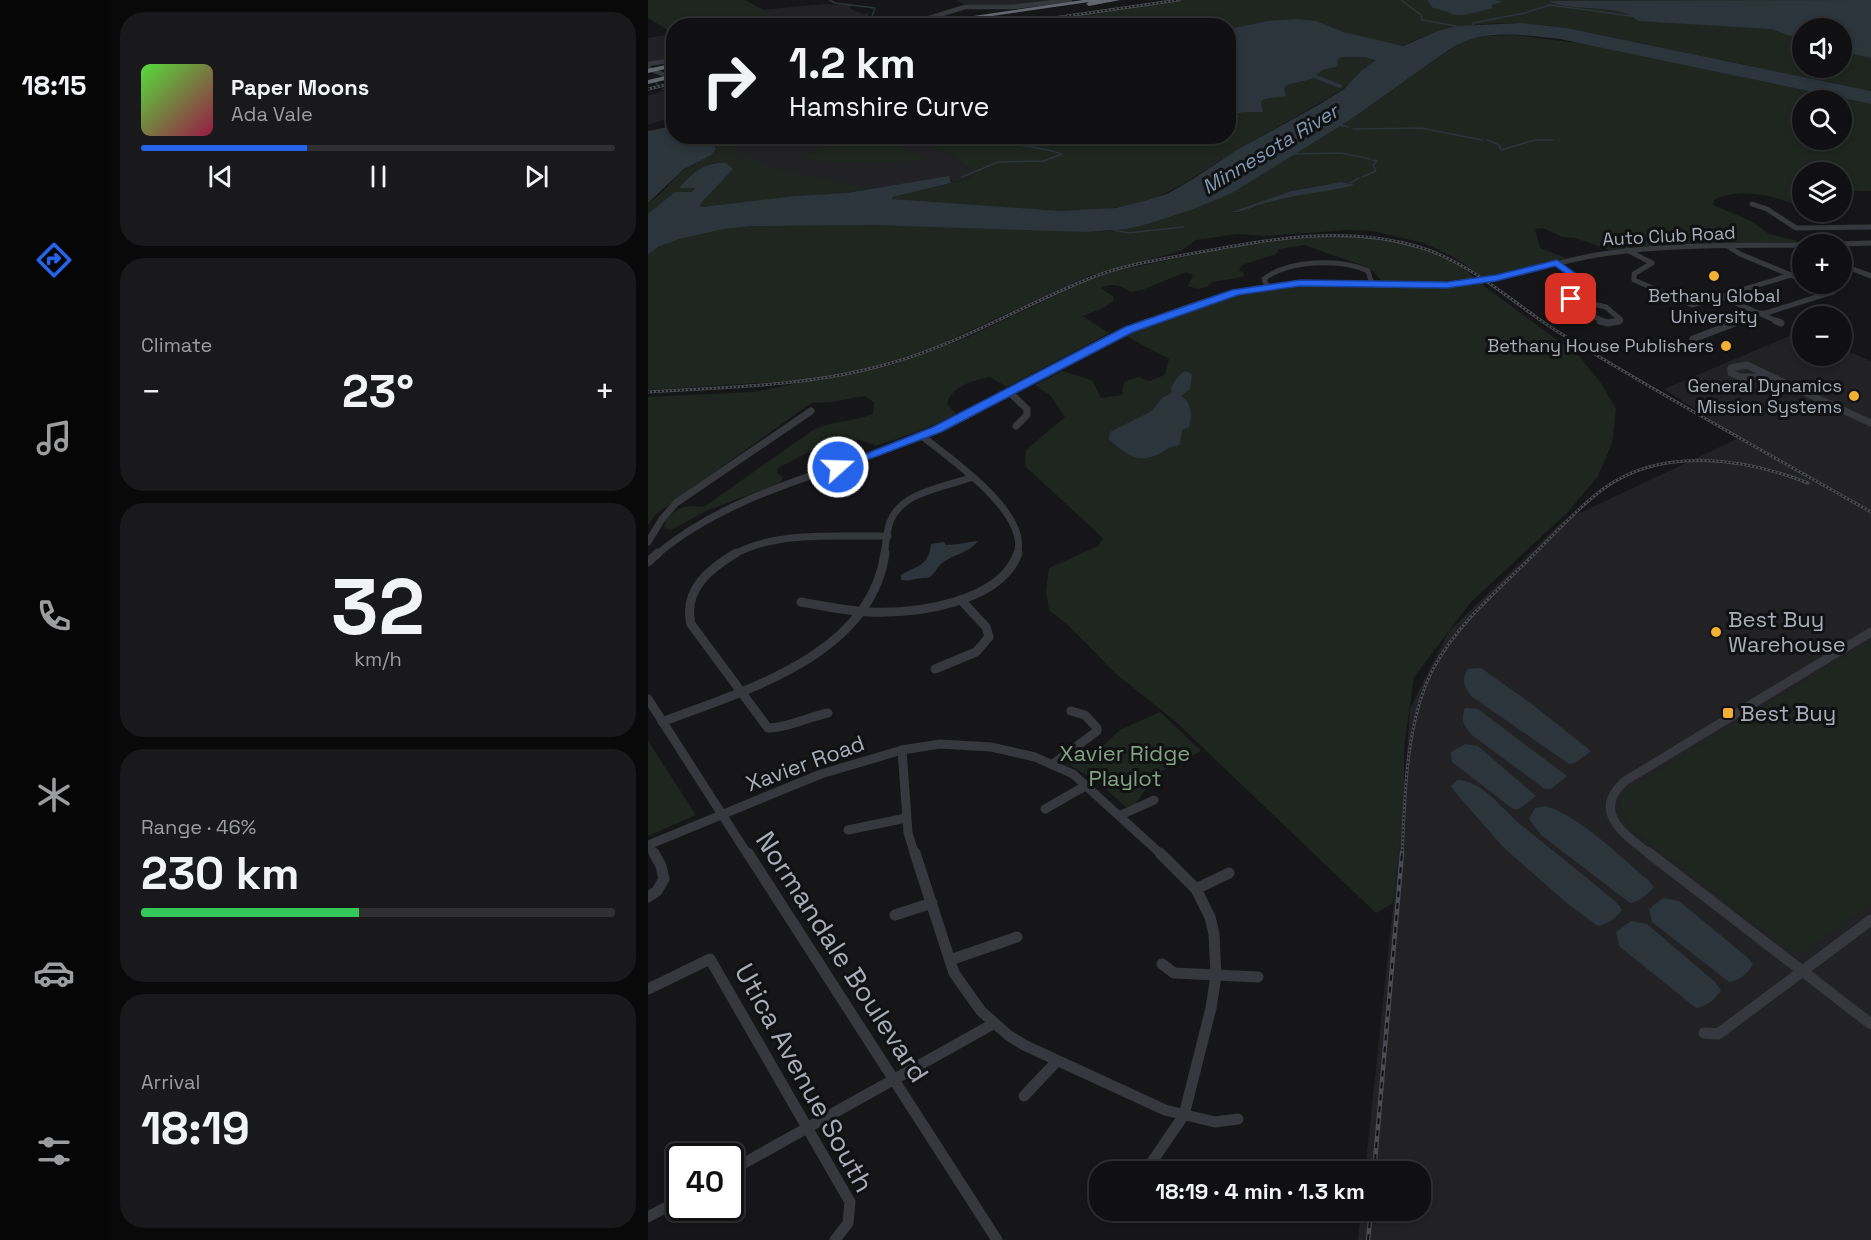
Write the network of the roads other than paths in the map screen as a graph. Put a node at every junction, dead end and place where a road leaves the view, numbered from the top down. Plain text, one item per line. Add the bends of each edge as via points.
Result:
1 (1037, 0) edge
2 (1070, 0) edge
3 (1088, 0) edge
4 (1095, 0) edge
5 (1108, 0) edge
6 (1117, 0) edge
7 (956, 2) dead end
8 (1045, 3) junction
9 (965, 7) junction
10 (1022, 11) junction
11 (929, 18) edge
12 (968, 18) edge
13 (979, 18) edge
14 (666, 64) edge
15 (648, 73) edge
16 (666, 74) edge
17 (666, 74) edge
18 (1752, 204) dead end
19 (1871, 227) edge
20 (1871, 243) edge
21 (1852, 244) edge
22 (1792, 246) edge
23 (1730, 247) junction
24 (1626, 250) junction
25 (1557, 263) junction
26 (1852, 270) edge
27 (1791, 275) joint
28 (1871, 276) edge
29 (1372, 284) junction
30 (1267, 286) junction
31 (1827, 294) edge
32 (1720, 296) junction
33 (1571, 299) junction
34 (1759, 313) junction
35 (1781, 323) dead end
36 (1693, 339) dead end
37 (1772, 377) junction
38 (1009, 392) junction
39 (811, 411) dead end
40 (1871, 423) edge
41 (1016, 426) dead end
42 (922, 436) junction
43 (970, 478) junction
44 (888, 536) junction
45 (648, 543) edge
46 (661, 549) junction
47 (648, 562) edge
48 (961, 600) junction
49 (801, 602) dead end
50 (859, 611) junction
51 (1871, 632) edge
52 (934, 669) dead end
53 (741, 691) junction
54 (648, 699) edge
55 (1071, 711) dead end
56 (828, 713) dead end
57 (662, 722) junction
58 (902, 750) junction
59 (1053, 764) junction
60 (1087, 785) junction
61 (1154, 800) dead end
62 (1045, 809) dead end
63 (722, 815) junction
64 (1121, 815) junction
65 (906, 818) junction
66 (848, 830) dead end
67 (648, 845) edge
68 (1229, 873) dead end
69 (1196, 889) junction
70 (648, 897) edge
71 (932, 903) junction
72 (895, 915) dead end
73 (1871, 920) edge
74 (1017, 937) dead end
75 (950, 960) junction
76 (1162, 964) dead end
77 (1802, 971) junction
78 (1216, 976) junction
79 (1258, 977) dead end
80 (648, 989) edge
81 (993, 1024) junction
82 (1871, 1024) edge
83 (1704, 1033) dead end
84 (1057, 1061) junction
85 (892, 1080) junction
86 (1024, 1095) dead end
87 (1184, 1115) junction
88 (1238, 1119) dead end
89 (807, 1128) junction
90 (1153, 1161) edge
91 (744, 1163) edge
92 (666, 1207) edge
93 (648, 1217) edge
94 (835, 1240) edge
95 (997, 1240) edge

1 - 8 street
2 - 8 street
3 - 10 highway
4 - 10 highway
5 - 10 highway
6 - 10 highway
7 - 9 street
8 - 9 street
9 - 11 street
10 - 12 highway
10 - 13 highway
14 - 15 street
15 - 16 highway
15 - 17 highway
18 - 19 street via 1772,210 1795,229
20 - 21 street
22 - 23 street, Auto Club Road
23 - 24 street, Auto Club Road
23 - 27 street
24 - 25 street, Auto Club Road
24 - 32 street via 1652,263 1634,274 1634,280 1692,305
25 - 29 street, Auto Club Road via 1473,282 1425,286
25 - 33 street via 1574,275 1569,289
26 - 28 street
27 - 32 street
29 - 30 street, Auto Club Road
29 - 30 street via 1367,270 1338,264 1275,272 1265,277
30 - 38 street, Auto Club Road via 1217,297 1138,326
31 - 34 street via 1767,314
32 - 34 street
33 - 33 street via 1599,304 1621,320 1613,323 1597,319
34 - 35 street
34 - 36 street
37 - 37 street via 1748,365 1736,364 1731,368 1731,373 1741,377
37 - 40 street
38 - 41 street via 1028,412
38 - 42 street, Auto Club Road
39 - 45 street via 676,503
42 - 43 street
42 - 46 street, Auto Club Road via 734,505 695,525
43 - 44 street via 905,503 890,520
43 - 48 street via 1008,514 1019,543 1015,564 1005,577
44 - 50 street via 880,574
44 - 53 street via 769,543 730,557 702,579 688,606 691,624
45 - 46 street
46 - 47 street
48 - 50 street via 916,610
48 - 52 street via 987,627 989,637 976,652
49 - 50 street
50 - 53 street via 816,654 785,673
51 - 77 street via 1617,786 1611,794 1614,822 1630,839
53 - 56 street via 768,728
53 - 57 street
54 - 57 street, Normandale Boulevard
55 - 59 street via 1085,715 1097,731
57 - 63 street, Normandale Boulevard
58 - 59 street, Xavier Road via 940,744 992,747
58 - 63 street, Xavier Road via 821,774
58 - 65 street
59 - 60 street, Xavier Road
60 - 62 street
60 - 64 street, Xavier Road
61 - 64 street
63 - 67 street, Xavier Road
63 - 85 street, Normandale Boulevard
64 - 69 street, Xavier Road
65 - 66 street
65 - 71 street
67 - 70 street via 664,868 664,880
68 - 69 street
69 - 78 street, Xavier Road via 1215,934
71 - 72 street
71 - 75 street
73 - 77 street
74 - 75 street
75 - 81 street via 960,981
76 - 78 street via 1174,973
77 - 82 street
77 - 83 street via 1718,1034
78 - 79 street
78 - 87 street, Xavier Road
80 - 89 street, Utica Avenue South via 710,959
81 - 84 street
81 - 85 street
84 - 86 street
84 - 87 street
85 - 89 street
85 - 95 street, Normandale Boulevard
87 - 88 street via 1215,1122
87 - 90 street
89 - 91 street
89 - 94 street, Utica Avenue South via 850,1202 850,1222
92 - 93 street

